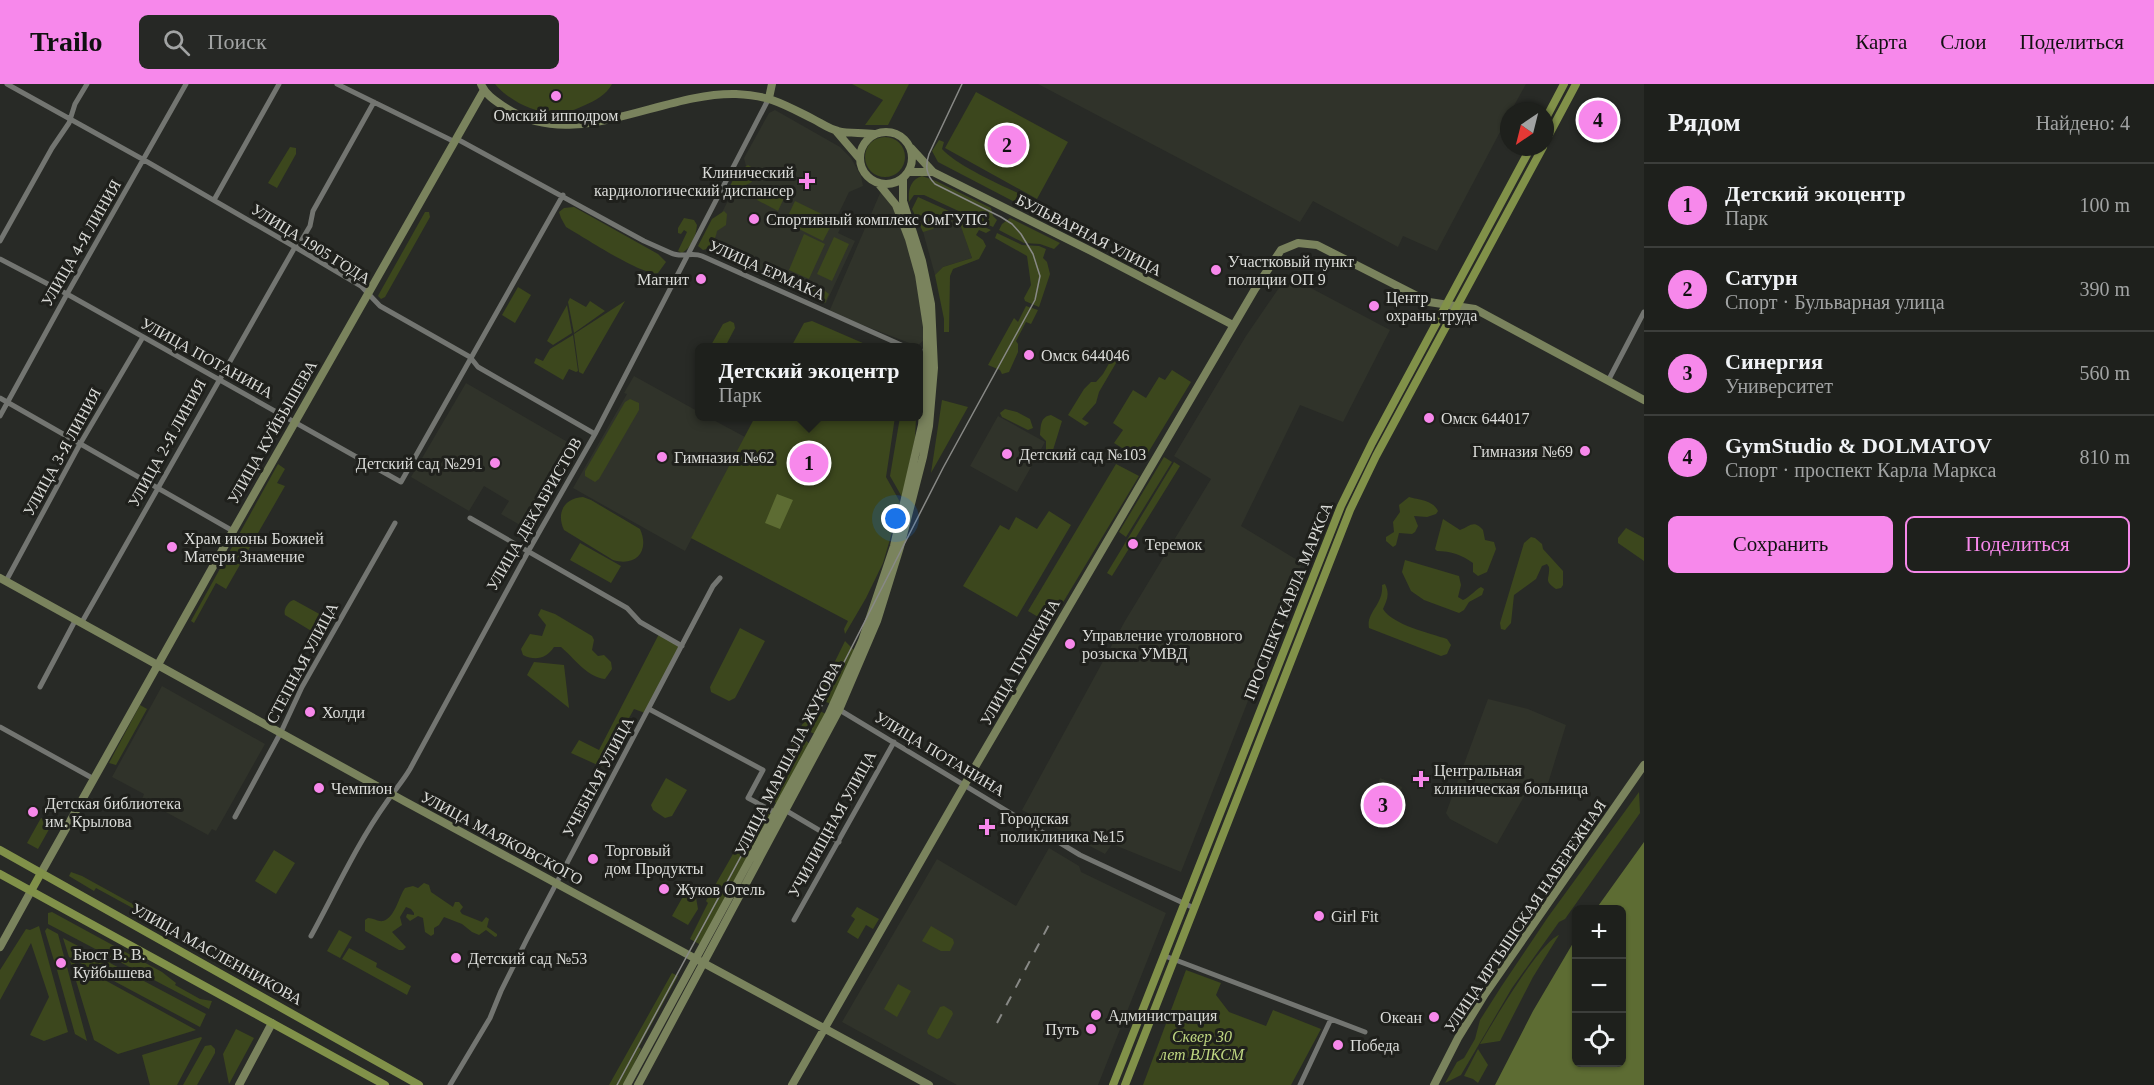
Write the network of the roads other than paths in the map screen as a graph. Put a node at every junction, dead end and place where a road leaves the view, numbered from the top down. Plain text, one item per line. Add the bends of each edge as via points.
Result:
1 (7, 84) edge
2 (87, 84) edge
3 (186, 84) edge
4 (279, 84) edge
5 (337, 84) edge
6 (772, 84) edge
7 (1564, 84) edge
8 (1576, 84) edge
9 (482, 87) edge
10 (769, 98) junction
11 (374, 102) junction
12 (1554, 103) edge
13 (70, 118) junction
14 (1554, 125) edge
15 (836, 131) junction
16 (874, 134) junction
17 (456, 140) junction
18 (910, 148) junction
19 (1526, 156) edge
20 (1538, 156) edge
21 (859, 158) junction
22 (144, 160) junction
23 (933, 172) junction
24 (905, 175) junction
25 (878, 183) junction
26 (562, 195) junction
27 (214, 200) junction
28 (0, 241) edge
29 (296, 248) junction
30 (687, 254) junction
31 (0, 259) edge
32 (368, 293) junction
33 (67, 294) junction
34 (1446, 305) junction
35 (1457, 306) junction
36 (1644, 312) edge
37 (1233, 325) junction
38 (143, 337) junction
39 (897, 343) edge
40 (923, 351) edge
41 (931, 352) junction
42 (470, 357) junction
43 (218, 380) junction
44 (1608, 381) junction
45 (0, 398) edge
46 (1644, 400) edge
47 (8, 403) junction
48 (0, 416) edge
49 (923, 417) edge
50 (922, 421) edge
51 (295, 422) junction
52 (595, 434) junction
53 (80, 444) junction
54 (158, 488) junction
55 (1341, 506) junction
56 (1350, 510) junction
57 (470, 518) dead end
58 (395, 523) dead end
59 (1332, 528) junction
60 (233, 531) junction
61 (1341, 532) junction
62 (529, 550) junction
63 (720, 578) dead end
64 (2, 581) edge
65 (79, 621) junction
66 (682, 646) junction
67 (158, 664) junction
68 (40, 687) dead end
69 (836, 707) junction
70 (649, 709) junction
71 (0, 727) edge
72 (281, 732) junction
73 (894, 742) junction
74 (1644, 765) edge
75 (94, 778) junction
76 (965, 783) junction
77 (393, 795) junction
78 (781, 813) junction
79 (235, 817) dead end
80 (839, 842) junction
81 (0, 850) edge
82 (41, 873) junction
83 (0, 874) edge
84 (557, 884) junction
85 (32, 891) junction
86 (1185, 905) junction
87 (1194, 908) junction
88 (794, 920) dead end
89 (311, 936) dead end
90 (0, 947) edge
91 (1165, 956) junction
92 (696, 959) junction
93 (1175, 960) junction
94 (704, 964) junction
95 (288, 1012) junction
96 (1331, 1019) junction
97 (272, 1023) junction
98 (825, 1028) junction
99 (1365, 1032) dead end
100 (356, 1050) junction
101 (347, 1065) junction
102 (239, 1085) edge
103 (385, 1085) edge
104 (419, 1085) edge
105 (450, 1085) edge
106 (627, 1085) edge
107 (638, 1085) edge
108 (792, 1085) edge
109 (929, 1085) edge
110 (1113, 1085) edge
111 (1125, 1085) edge
112 (1300, 1085) edge
113 (1434, 1085) edge

1 - 13 street, УЛИЦА 1905 ГОДА
2 - 13 street
3 - 22 street, УЛИЦА 4-Я ЛИНИЯ
4 - 27 street
5 - 11 street, УЛИЦА ЕРМАКА
6 - 10 main road
7 - 12 main road
8 - 14 main road
9 - 10 main road via 511,112 552,126 721,95
9 - 17 main road, УЛИЦА КУЙБЫШЕВА
10 - 15 main road
10 - 30 street, УЛИЦА ДЕКАБРИСТОВ
11 - 17 street, УЛИЦА ЕРМАКА
11 - 29 street, УЛИЦА 2-Я ЛИНИЯ
13 - 22 street, УЛИЦА 1905 ГОДА
13 - 28 street
15 - 16 main road
15 - 21 main road
16 - 18 main road via 882,131 899,135
16 - 21 main road via 866,139
17 - 26 street, УЛИЦА ЕРМАКА
17 - 32 main road, УЛИЦА КУЙБЫШЕВА
18 - 23 main road, БУЛЬВАРНАЯ УЛИЦА
18 - 24 main road via 912,164
19 - 34 main road, ПРОСПЕКТ КАРЛА МАРКСА
20 - 35 main road, ПРОСПЕКТ КАРЛА МАРКСА
21 - 25 main road via 863,172
22 - 27 street, УЛИЦА 1905 ГОДА
22 - 33 street, УЛИЦА 4-Я ЛИНИЯ
23 - 24 main road, БУЛЬВАРНАЯ УЛИЦА
23 - 37 main road, БУЛЬВАРНАЯ УЛИЦА
24 - 25 main road via 889,184
24 - 41 main road, УЛИЦА МАРШАЛА ЖУКОВА via 903,201 931,304
25 - 41 main road, УЛИЦА МАРШАЛА ЖУКОВА via 896,205 916,263
26 - 30 street, УЛИЦА ЕРМАКА via 644,241 676,255
26 - 42 street
27 - 29 street, УЛИЦА 1905 ГОДА
29 - 32 street, УЛИЦА 1905 ГОДА
29 - 43 street, УЛИЦА 2-Я ЛИНИЯ
30 - 39 street, УЛИЦА ЕРМАКА via 706,257
30 - 52 street, УЛИЦА ДЕКАБРИСТОВ
31 - 33 street, УЛИЦА ПОТАНИНА
32 - 42 street, УЛИЦА 1905 ГОДА via 380,306
32 - 51 main road, УЛИЦА КУЙБЫШЕВА
33 - 38 street, УЛИЦА ПОТАНИНА
33 - 47 street, УЛИЦА 4-Я ЛИНИЯ
34 - 35 main road
34 - 37 main road, УЛИЦА ПУШКИНА via 1429,302 1317,244 1298,243 1276,255
34 - 55 main road, ПРОСПЕКТ КАРЛА МАРКСА
35 - 44 main road via 1475,309
35 - 56 main road, ПРОСПЕКТ КАРЛА МАРКСА
36 - 44 street
37 - 76 main road, УЛИЦА ПУШКИНА
38 - 43 street, УЛИЦА ПОТАНИНА
38 - 53 street, УЛИЦА 3-Я ЛИНИЯ
40 - 41 street
41 - 49 main road, УЛИЦА МАРШАЛА ЖУКОВА
42 - 51 street, УЛИЦА ПОТАНИНА via 401,482
42 - 52 street, УЛИЦА 1905 ГОДА via 478,367
43 - 51 street, УЛИЦА ПОТАНИНА
43 - 54 street, УЛИЦА 2-Я ЛИНИЯ
44 - 46 main road
45 - 47 street
47 - 48 street, УЛИЦА 4-Я ЛИНИЯ
47 - 53 street
50 - 69 main road, УЛИЦА МАРШАЛА ЖУКОВА via 901,521
51 - 60 main road, УЛИЦА КУЙБЫШЕВА
52 - 62 street, УЛИЦА ДЕКАБРИСТОВ
53 - 54 street
53 - 64 street, УЛИЦА 3-Я ЛИНИЯ
54 - 60 street
54 - 65 street, УЛИЦА 2-Я ЛИНИЯ
55 - 56 main road
55 - 59 main road, ПРОСПЕКТ КАРЛА МАРКСА
56 - 61 main road, ПРОСПЕКТ КАРЛА МАРКСА
57 - 62 street
58 - 72 street, СТЕПНАЯ УЛИЦА via 302,687
59 - 61 main road
59 - 86 main road, ПРОСПЕКТ КАРЛА МАРКСА
60 - 67 main road, УЛИЦА КУЙБЫШЕВА
61 - 87 main road, ПРОСПЕКТ КАРЛА МАРКСА
62 - 66 street
62 - 77 street, УЛИЦА ДЕКАБРИСТОВ
63 - 66 street, УЧЕБНАЯ УЛИЦА
64 - 65 main road, УЛИЦА МАЯКОВСКОГО
65 - 67 main road, УЛИЦА МАЯКОВСКОГО
65 - 68 street, УЛИЦА 2-Я ЛИНИЯ
66 - 70 street, УЧЕБНАЯ УЛИЦА
67 - 72 main road, УЛИЦА МАЯКОВСКОГО
67 - 75 main road, УЛИЦА КУЙБЫШЕВА
69 - 73 street, УЛИЦА ПОТАНИНА
69 - 78 main road, УЛИЦА МАРШАЛА ЖУКОВА
70 - 78 street via 763,770 748,798
70 - 84 street, УЧЕБНАЯ УЛИЦА
71 - 75 street
72 - 77 main road, УЛИЦА МАЯКОВСКОГО
72 - 79 street, СТЕПНАЯ УЛИЦА
73 - 76 street, УЛИЦА ПОТАНИНА
73 - 80 street, УЧИЛИЩНАЯ УЛИЦА
74 - 113 main road, УЛИЦА ИРТЫШСКАЯ НАБЕРЕЖНАЯ via 1485,994
75 - 82 main road, УЛИЦА КУЙБЫШЕВА
76 - 86 street, УЛИЦА ПОТАНИНА via 1080,855
76 - 98 main road, УЛИЦА ПУШКИНА
77 - 84 main road, УЛИЦА МАЯКОВСКОГО
77 - 89 street, УЛИЦА ДЕКАБРИСТОВ
78 - 80 street
78 - 92 main road, УЛИЦА МАРШАЛА ЖУКОВА
78 - 94 main road, УЛИЦА МАРШАЛА ЖУКОВА
80 - 88 street, УЧИЛИЩНАЯ УЛИЦА
81 - 82 main road, УЛИЦА МАСЛЕННИКОВА
82 - 85 main road, УЛИЦА КУЙБЫШЕВА
82 - 95 main road, УЛИЦА МАСЛЕННИКОВА
83 - 85 main road, УЛИЦА МАСЛЕННИКОВА
84 - 92 main road, УЛИЦА МАЯКОВСКОГО
84 - 105 street, УЧЕБНАЯ УЛИЦА via 490,1018
85 - 90 main road, УЛИЦА КУЙБЫШЕВА
85 - 97 main road, УЛИЦА МАСЛЕННИКОВА
86 - 87 street, УЛИЦА ПОТАНИНА
86 - 91 main road, ПРОСПЕКТ КАРЛА МАРКСА
87 - 93 main road, ПРОСПЕКТ КАРЛА МАРКСА
91 - 93 street
91 - 110 main road, ПРОСПЕКТ КАРЛА МАРКСА
92 - 94 main road, УЛИЦА МАЯКОВСКОГО
92 - 106 main road, УЛИЦА МАРШАЛА ЖУКОВА
93 - 96 street
93 - 111 main road, ПРОСПЕКТ КАРЛА МАРКСА
94 - 98 main road, УЛИЦА МАЯКОВСКОГО
94 - 107 main road, УЛИЦА МАРШАЛА ЖУКОВА
95 - 97 main road via 278,1014
95 - 100 main road, УЛИЦА МАСЛЕННИКОВА
96 - 99 street
96 - 112 street
97 - 101 main road, УЛИЦА МАСЛЕННИКОВА
97 - 102 main road
98 - 108 main road, УЛИЦА ПУШКИНА
98 - 109 main road, УЛИЦА МАЯКОВСКОГО
100 - 101 main road via 355,1059
100 - 104 main road, УЛИЦА МАСЛЕННИКОВА
101 - 103 main road, УЛИЦА МАСЛЕННИКОВА

